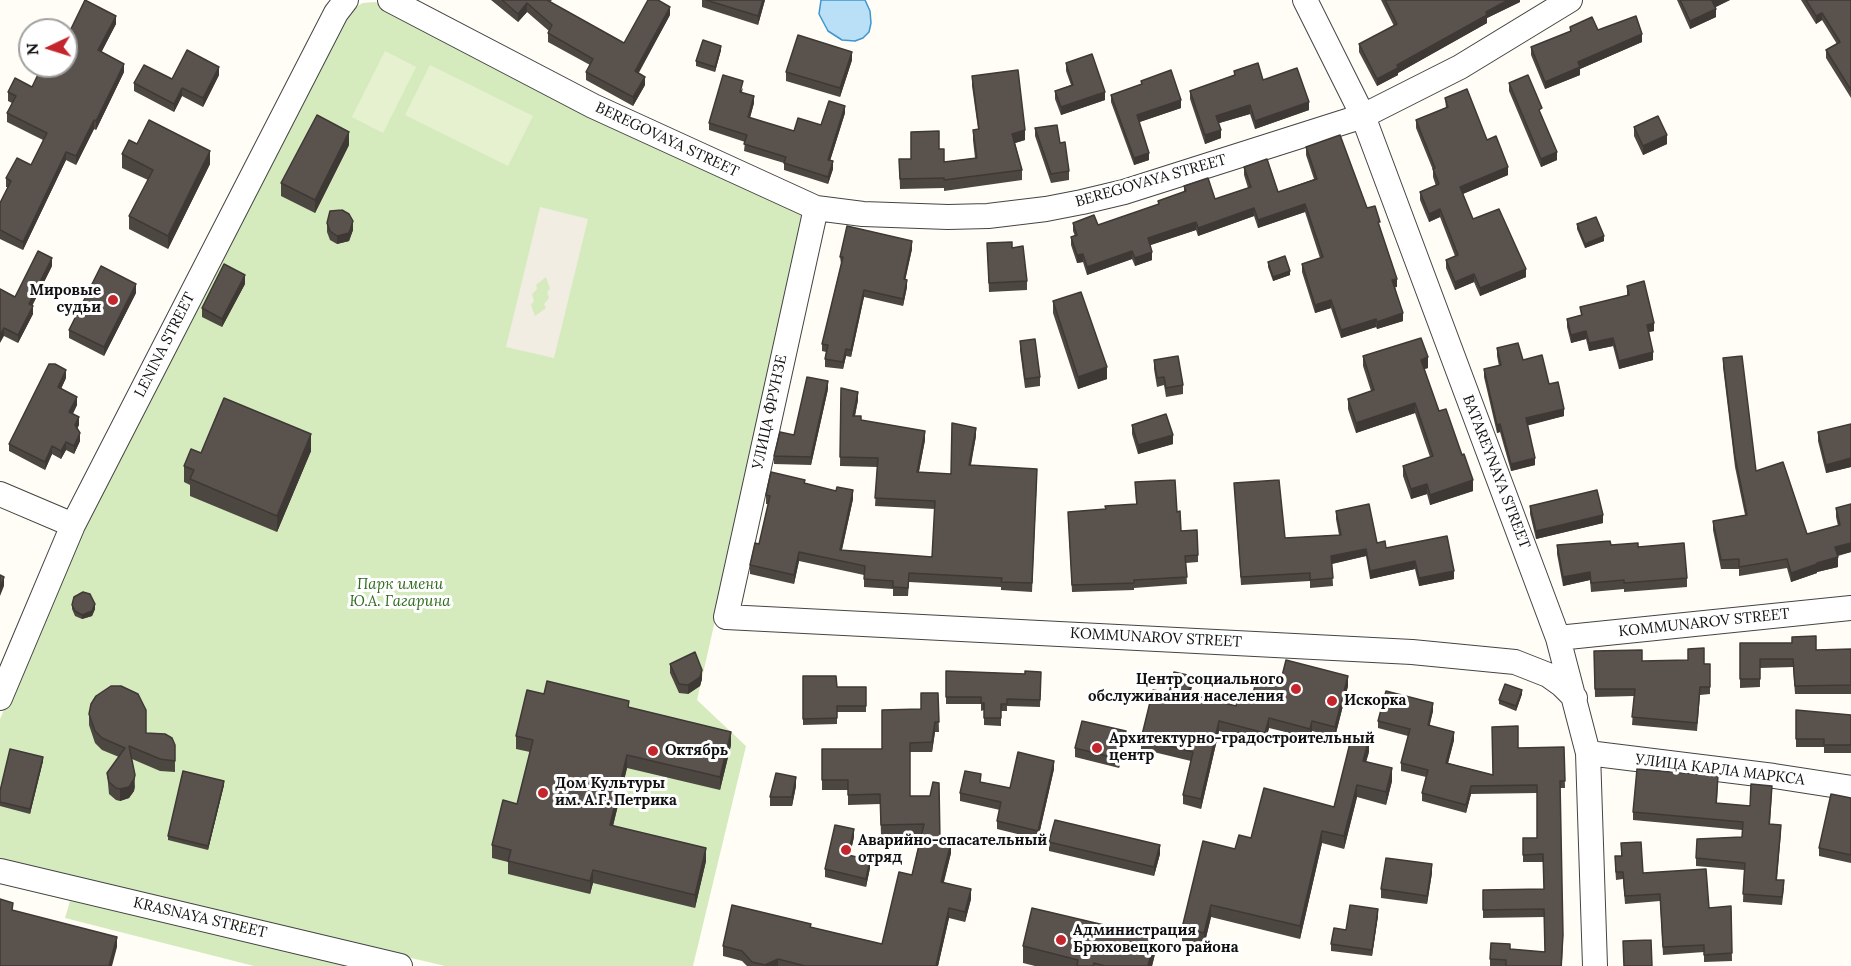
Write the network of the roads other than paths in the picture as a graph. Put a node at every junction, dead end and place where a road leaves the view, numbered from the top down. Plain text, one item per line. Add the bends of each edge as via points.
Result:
1 (346, 0) edge
2 (390, 0) edge
3 (1305, 0) edge
4 (1570, 0) edge
5 (418, 7) edge
6 (1363, 116) junction
7 (816, 207) junction
8 (0, 494) edge
9 (73, 525) junction
10 (1851, 608) edge
11 (726, 617) joint
12 (1558, 638) junction
13 (0, 698) edge
14 (1575, 698) junction
15 (1588, 753) junction
16 (1851, 788) edge
17 (0, 871) edge
18 (400, 966) edge
19 (1595, 966) edge

1 - 9 street, LENINA STREET
2 - 5 street, BEREGOVAYA STREET
3 - 6 street, BATAREYNAYA STREET
4 - 6 street, BEREGOVAYA STREET via 1460,67
5 - 7 street, BEREGOVAYA STREET via 593,106
6 - 7 street, BEREGOVAYA STREET via 1124,192 1046,209 948,217 863,214
6 - 12 street, BATAREYNAYA STREET
7 - 11 street, УЛИЦА ФРУНЗЕ
8 - 9 street
9 - 13 street, LENINA STREET
10 - 12 street, KOMMUNAROV STREET
11 - 14 street, KOMMUNAROV STREET via 1265,643 1480,658 1535,668
12 - 14 street, BATAREYNAYA STREET
14 - 15 street, BATAREYNAYA STREET
15 - 16 street, УЛИЦА КАРЛА МАРКСА
15 - 19 street, BATAREYNAYA STREET
17 - 18 street, KRASNAYA STREET

